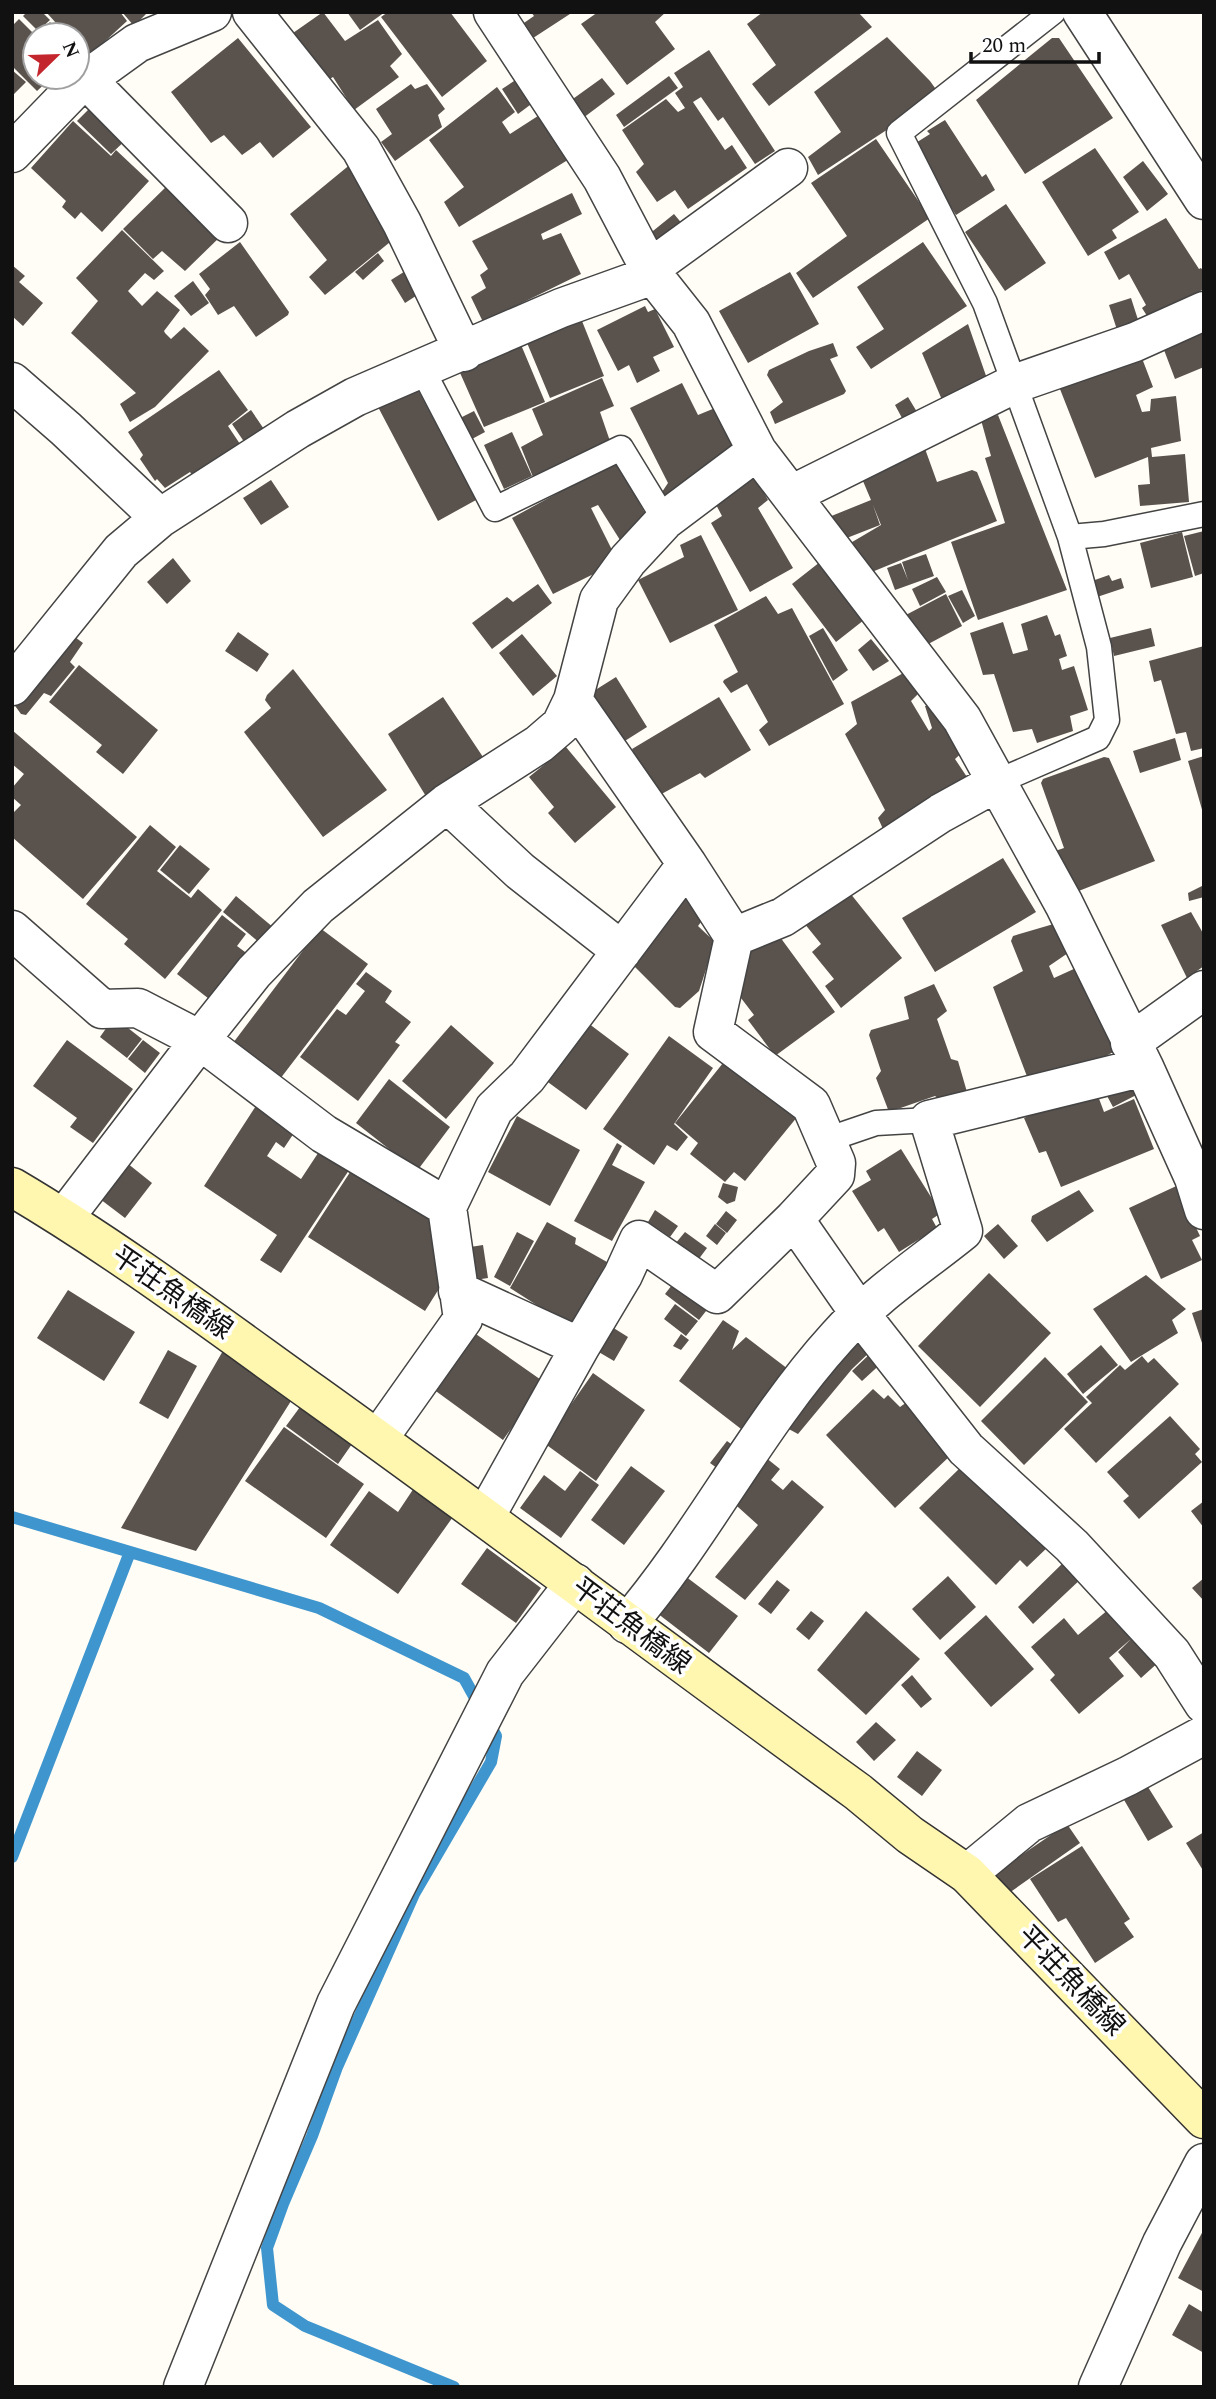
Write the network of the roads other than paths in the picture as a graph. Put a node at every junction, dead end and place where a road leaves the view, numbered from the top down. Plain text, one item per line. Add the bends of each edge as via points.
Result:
1 (212, 12) edge
2 (253, 12) edge
3 (493, 12) edge
4 (1053, 12) edge
5 (1082, 12) edge
6 (91, 76) edge
7 (91, 84) edge
8 (72, 91) edge
9 (12, 153) edge
10 (788, 168) dead end
11 (1204, 201) edge
12 (228, 223) dead end
13 (651, 272) junction
14 (1204, 311) edge
15 (464, 352) junction
16 (422, 369) junction
17 (12, 382) edge
18 (1014, 384) junction
19 (757, 451) junction
20 (790, 495) junction
21 (1204, 514) edge
22 (160, 519) junction
23 (665, 520) junction
24 (1070, 537) junction
25 (12, 687) edge
26 (573, 700) junction
27 (999, 781) junction
28 (447, 803) junction
29 (687, 864) junction
30 (12, 930) edge
31 (734, 937) junction
32 (622, 951) junction
33 (1204, 990) edge
34 (200, 1040) junction
35 (1137, 1055) junction
36 (929, 1120) junction
37 (826, 1140) junction
38 (12, 1187) edge
39 (447, 1208) junction
40 (1204, 1210) edge
41 (64, 1218) junction
42 (794, 1219) junction
43 (458, 1291) junction
44 (860, 1314) junction
45 (580, 1346) junction
46 (378, 1439) junction
47 (485, 1517) junction
48 (575, 1583) junction
49 (626, 1624) junction
50 (1204, 1704) edge
51 (1204, 1735) edge
52 (967, 1874) junction
53 (1204, 2119) edge
54 (1204, 2163) edge
55 (183, 2387) edge
56 (1098, 2387) edge

1 - 6 street via 137,44
2 - 15 street via 361,149
3 - 13 street via 602,178
4 - 18 lane via 899,134 985,303
5 - 11 street
7 - 12 street
8 - 9 street
10 - 13 street
13 - 15 street
13 - 19 street via 691,323
14 - 18 street via 1135,342
15 - 16 street
16 - 22 street via 355,397 298,429
16 - 23 lane via 495,509 621,448
17 - 22 street
18 - 20 street
18 - 24 lane
19 - 20 street
19 - 23 street
20 - 27 street via 962,719
21 - 24 lane
22 - 25 street via 121,551
23 - 26 street via 599,600
24 - 27 lane via 1099,647 1107,720 1098,738
26 - 28 street via 561,725 539,744
26 - 29 street
27 - 31 street via 941,813 783,917
27 - 35 street
28 - 32 street via 520,871
28 - 34 street via 318,906 254,972
29 - 31 street
29 - 32 street
30 - 34 street via 102,1009 138,1008
31 - 37 street via 713,1032 811,1105
32 - 39 street via 527,1077 494,1109
33 - 35 street
34 - 39 street via 324,1134
34 - 41 street
35 - 36 street
35 - 40 street via 1194,1178
36 - 37 lane via 876,1122
36 - 44 street via 963,1231
37 - 42 street via 836,1163 835,1175
38 - 41 main road, 平荘魚橋線
39 - 43 street
41 - 46 main road, 平荘魚橋線
42 - 44 street
42 - 45 street via 716,1294 639,1240
43 - 45 street
43 - 46 street via 463,1319
44 - 49 street via 766,1427 655,1591
44 - 50 street via 966,1449 1072,1546 1172,1654
45 - 47 street
46 - 47 main road, 平荘魚橋線
47 - 48 main road, 平荘魚橋線
48 - 49 main road, 平荘魚橋線
48 - 55 street via 505,1674 336,2004
49 - 52 main road, 平荘魚橋線
51 - 52 street via 1029,1823
52 - 53 main road, 平荘魚橋線
54 - 56 street via 1162,2243

